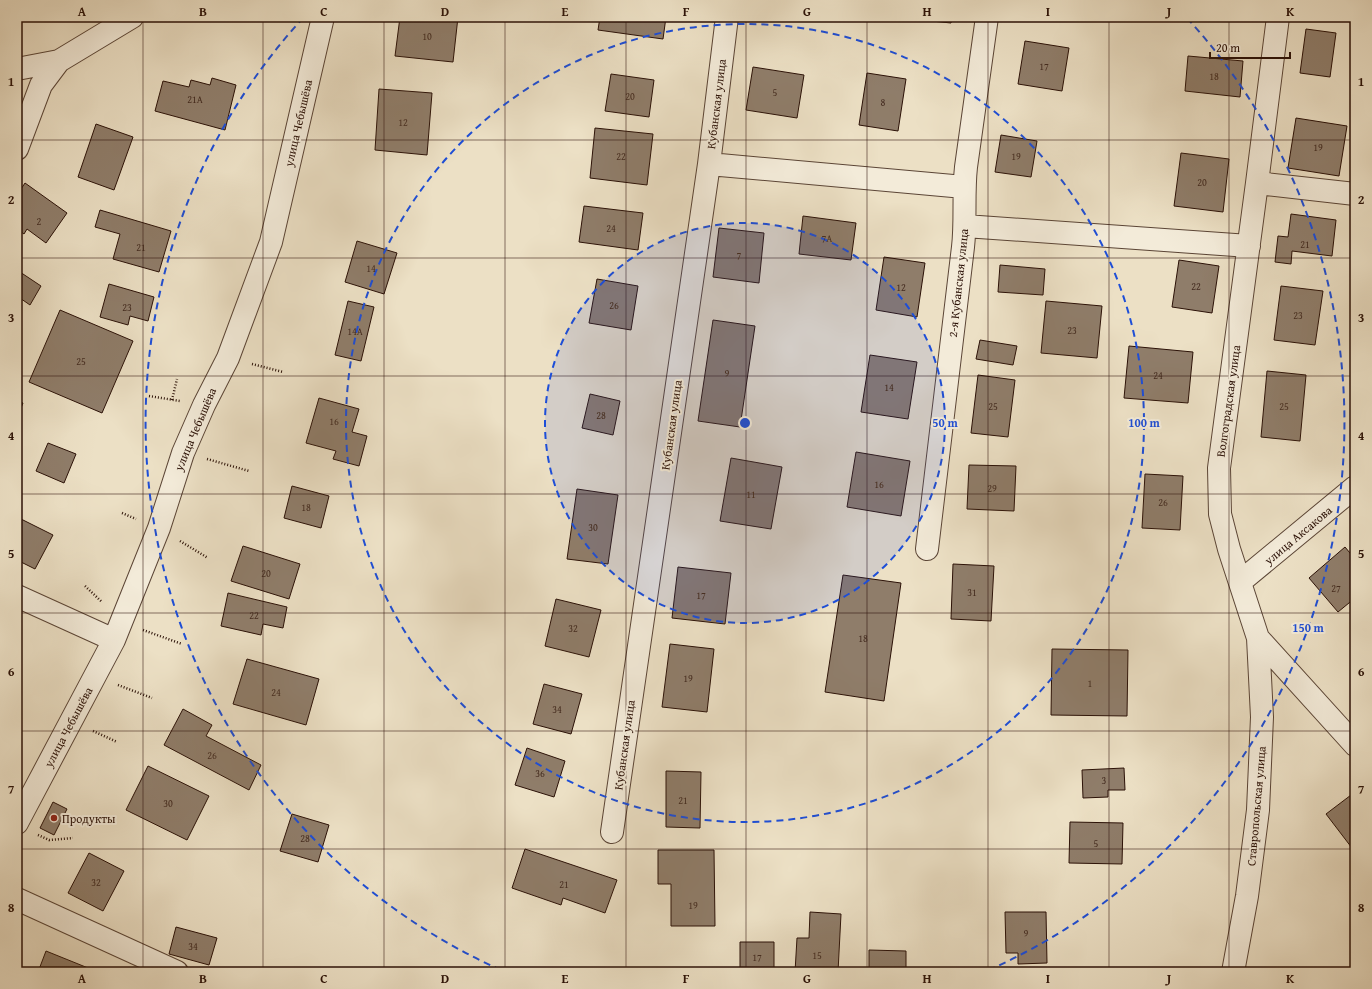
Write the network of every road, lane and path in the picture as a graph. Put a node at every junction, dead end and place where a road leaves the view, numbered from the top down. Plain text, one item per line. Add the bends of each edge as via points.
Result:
1 (132, 17) edge
2 (323, 17) edge
3 (727, 17) edge
4 (987, 17) edge
5 (1278, 17) edge
6 (59, 61) junction
7 (17, 69) edge
8 (17, 149) edge
9 (709, 164) junction
10 (1258, 183) junction
11 (964, 187) junction
12 (1355, 194) edge
13 (965, 226) junction
14 (1249, 246) junction
15 (228, 358) junction
16 (283, 372) dead end
17 (177, 379) dead end
18 (172, 400) dead end
19 (183, 453) junction
20 (248, 470) dead end
21 (1355, 487) edge
22 (927, 550) dead end
23 (1240, 582) junction
24 (17, 596) edge
25 (1258, 638) junction
26 (114, 640) junction
27 (95, 676) junction
28 (152, 698) dead end
29 (1355, 744) edge
30 (17, 823) edge
31 (612, 832) dead end
32 (36, 835) dead end
33 (73, 838) dead end
34 (17, 899) edge
35 (177, 972) edge
36 (1233, 972) edge

1 - 6 street
2 - 15 street, улица Чебышёва via 271,242
3 - 9 street, Кубанская улица
4 - 11 street, 2-я Кубанская улица
5 - 10 street, Волгоградская улица
6 - 7 street
6 - 8 street via 41,85
9 - 11 street
9 - 31 street, Кубанская улица
10 - 12 street
10 - 14 street, Волгоградская улица
11 - 13 street, 2-я Кубанская улица
13 - 14 street
13 - 22 street, 2-я Кубанская улица
14 - 23 street, Волгоградская улица via 1220,468 1220,514
15 - 16 path
15 - 19 street, улица Чебышёва
17 - 18 path
19 - 20 path
19 - 26 street, улица Чебышёва via 159,528
21 - 23 street, улица Аксакова
23 - 25 street, Волгоградская улица
24 - 26 street
25 - 29 street, Волгоградская улица
25 - 36 street, Ставропольская улица via 1262,717 1258,810 1247,896
26 - 27 street, улица Чебышёва
27 - 28 path
27 - 30 street, улица Чебышёва
32 - 33 path via 49,840
34 - 35 street

